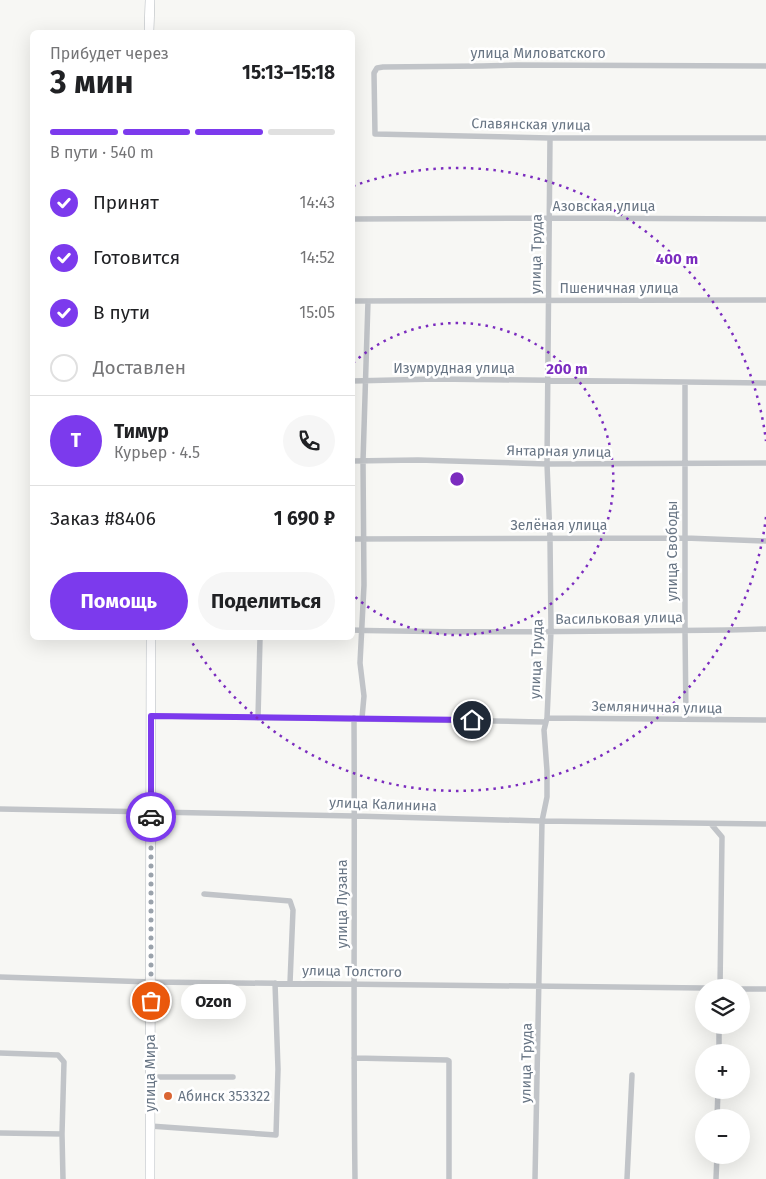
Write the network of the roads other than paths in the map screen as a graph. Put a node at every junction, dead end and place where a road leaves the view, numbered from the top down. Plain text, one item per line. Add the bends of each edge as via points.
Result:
1 (150, 0) edge
2 (150, 30) edge
3 (766, 66) edge
4 (375, 134) joint
5 (550, 138) junction
6 (766, 138) edge
7 (550, 218) junction
8 (355, 219) edge
9 (766, 219) edge
10 (766, 300) edge
11 (355, 301) edge
12 (368, 301) junction
13 (548, 301) junction
14 (366, 380) junction
15 (355, 381) edge
16 (547, 381) junction
17 (685, 382) junction
18 (766, 383) edge
19 (355, 461) edge
20 (363, 461) junction
21 (547, 464) junction
22 (685, 464) junction
23 (766, 464) edge
24 (550, 538) junction
25 (685, 538) junction
26 (355, 539) edge
27 (364, 539) junction
28 (766, 541) edge
29 (766, 629) edge
30 (355, 630) edge
31 (361, 630) junction
32 (685, 630) junction
33 (551, 631) junction
34 (151, 640) edge
35 (260, 640) edge
36 (151, 716) junction
37 (258, 718) junction
38 (354, 718) junction
39 (362, 718) junction
40 (686, 719) junction
41 (546, 720) junction
42 (766, 720) edge
43 (0, 809) edge
44 (151, 812) junction
45 (354, 816) junction
46 (542, 821) junction
47 (711, 824) junction
48 (766, 824) edge
49 (204, 894) dead end
50 (0, 977) edge
51 (720, 979) edge
52 (151, 982) junction
53 (275, 983) junction
54 (290, 983) junction
55 (355, 984) junction
56 (540, 986) junction
57 (695, 988) edge
58 (750, 989) edge
59 (766, 989) edge
60 (0, 1053) edge
61 (354, 1058) junction
62 (632, 1075) dead end
63 (150, 1077) junction
64 (233, 1077) dead end
65 (150, 1126) junction
66 (0, 1133) edge
67 (62, 1134) junction
68 (716, 1164) edge
69 (63, 1179) edge
70 (150, 1179) edge
71 (355, 1179) edge
72 (449, 1179) edge
73 (535, 1179) edge
74 (627, 1179) edge
75 (716, 1179) edge

1 - 2 main road
3 - 4 street, улица Миловатского via 516,64 377,68 374,72
4 - 5 street, Славянская улица
5 - 6 street, Славянская улица
5 - 7 street, улица Труда
7 - 8 street, Азовская улица
7 - 9 street, Азовская улица
7 - 13 street, улица Труда
10 - 13 street, Пшеничная улица
11 - 12 street, Пшеничная улица
12 - 13 street, Пшеничная улица
12 - 14 street
13 - 16 street, улица Труда
14 - 15 street, Изумрудная улица
14 - 16 street, Изумрудная улица
14 - 20 street
16 - 17 street, Изумрудная улица
16 - 21 street, улица Труда
17 - 18 street, Изумрудная улица
17 - 22 street, улица Свободы
19 - 20 street, Янтарная улица
20 - 21 street, Янтарная улица
20 - 27 street
21 - 22 street, Янтарная улица
21 - 24 street, улица Труда
22 - 23 street, Янтарная улица
22 - 25 street, улица Свободы
24 - 25 street, Зелёная улица
24 - 27 street, Зелёная улица
24 - 33 street, улица Труда
25 - 28 street, Зелёная улица
25 - 32 street, улица Свободы
26 - 27 street, Зелёная улица
27 - 31 street
29 - 32 street, Васильковая улица
30 - 31 street, Васильковая улица
31 - 33 street, Васильковая улица
31 - 39 street
32 - 33 street, Васильковая улица
32 - 40 street, улица Свободы
33 - 41 street, улица Труда
34 - 36 main road, улица Мира
35 - 37 street
36 - 37 street, Земляничная улица
36 - 44 main road, улица Мира
37 - 38 street, Земляничная улица
38 - 39 street, Земляничная улица
38 - 45 street, улица Лузана
39 - 41 street, Земляничная улица
40 - 41 street, Земляничная улица
40 - 42 street, Земляничная улица
41 - 46 street, улица Труда via 547,797
43 - 44 street, улица Калинина
44 - 45 street, улица Калинина
44 - 52 main road, улица Мира
45 - 46 street, улица Калинина
45 - 55 street, улица Лузана
46 - 47 street, улица Калинина
46 - 56 street, улица Труда
47 - 48 street, улица Калинина
47 - 51 street via 722,837
49 - 54 street via 290,901 293,910
50 - 52 street, улица Толстого
52 - 53 street, улица Толстого
52 - 63 main road, улица Мира
53 - 54 street, улица Толстого
53 - 65 street via 276,1134
54 - 55 street, улица Толстого
55 - 56 street, улица Толстого
55 - 61 street, улица Лузана
56 - 57 street, улица Толстого
56 - 73 street, улица Труда
58 - 59 street
60 - 67 street via 58,1055 64,1062
61 - 71 street, улица Лузана
61 - 72 street via 449,1061
62 - 74 street
63 - 64 street
63 - 65 main road, улица Мира
65 - 70 main road, улица Мира
66 - 67 street
67 - 69 street
68 - 75 street

